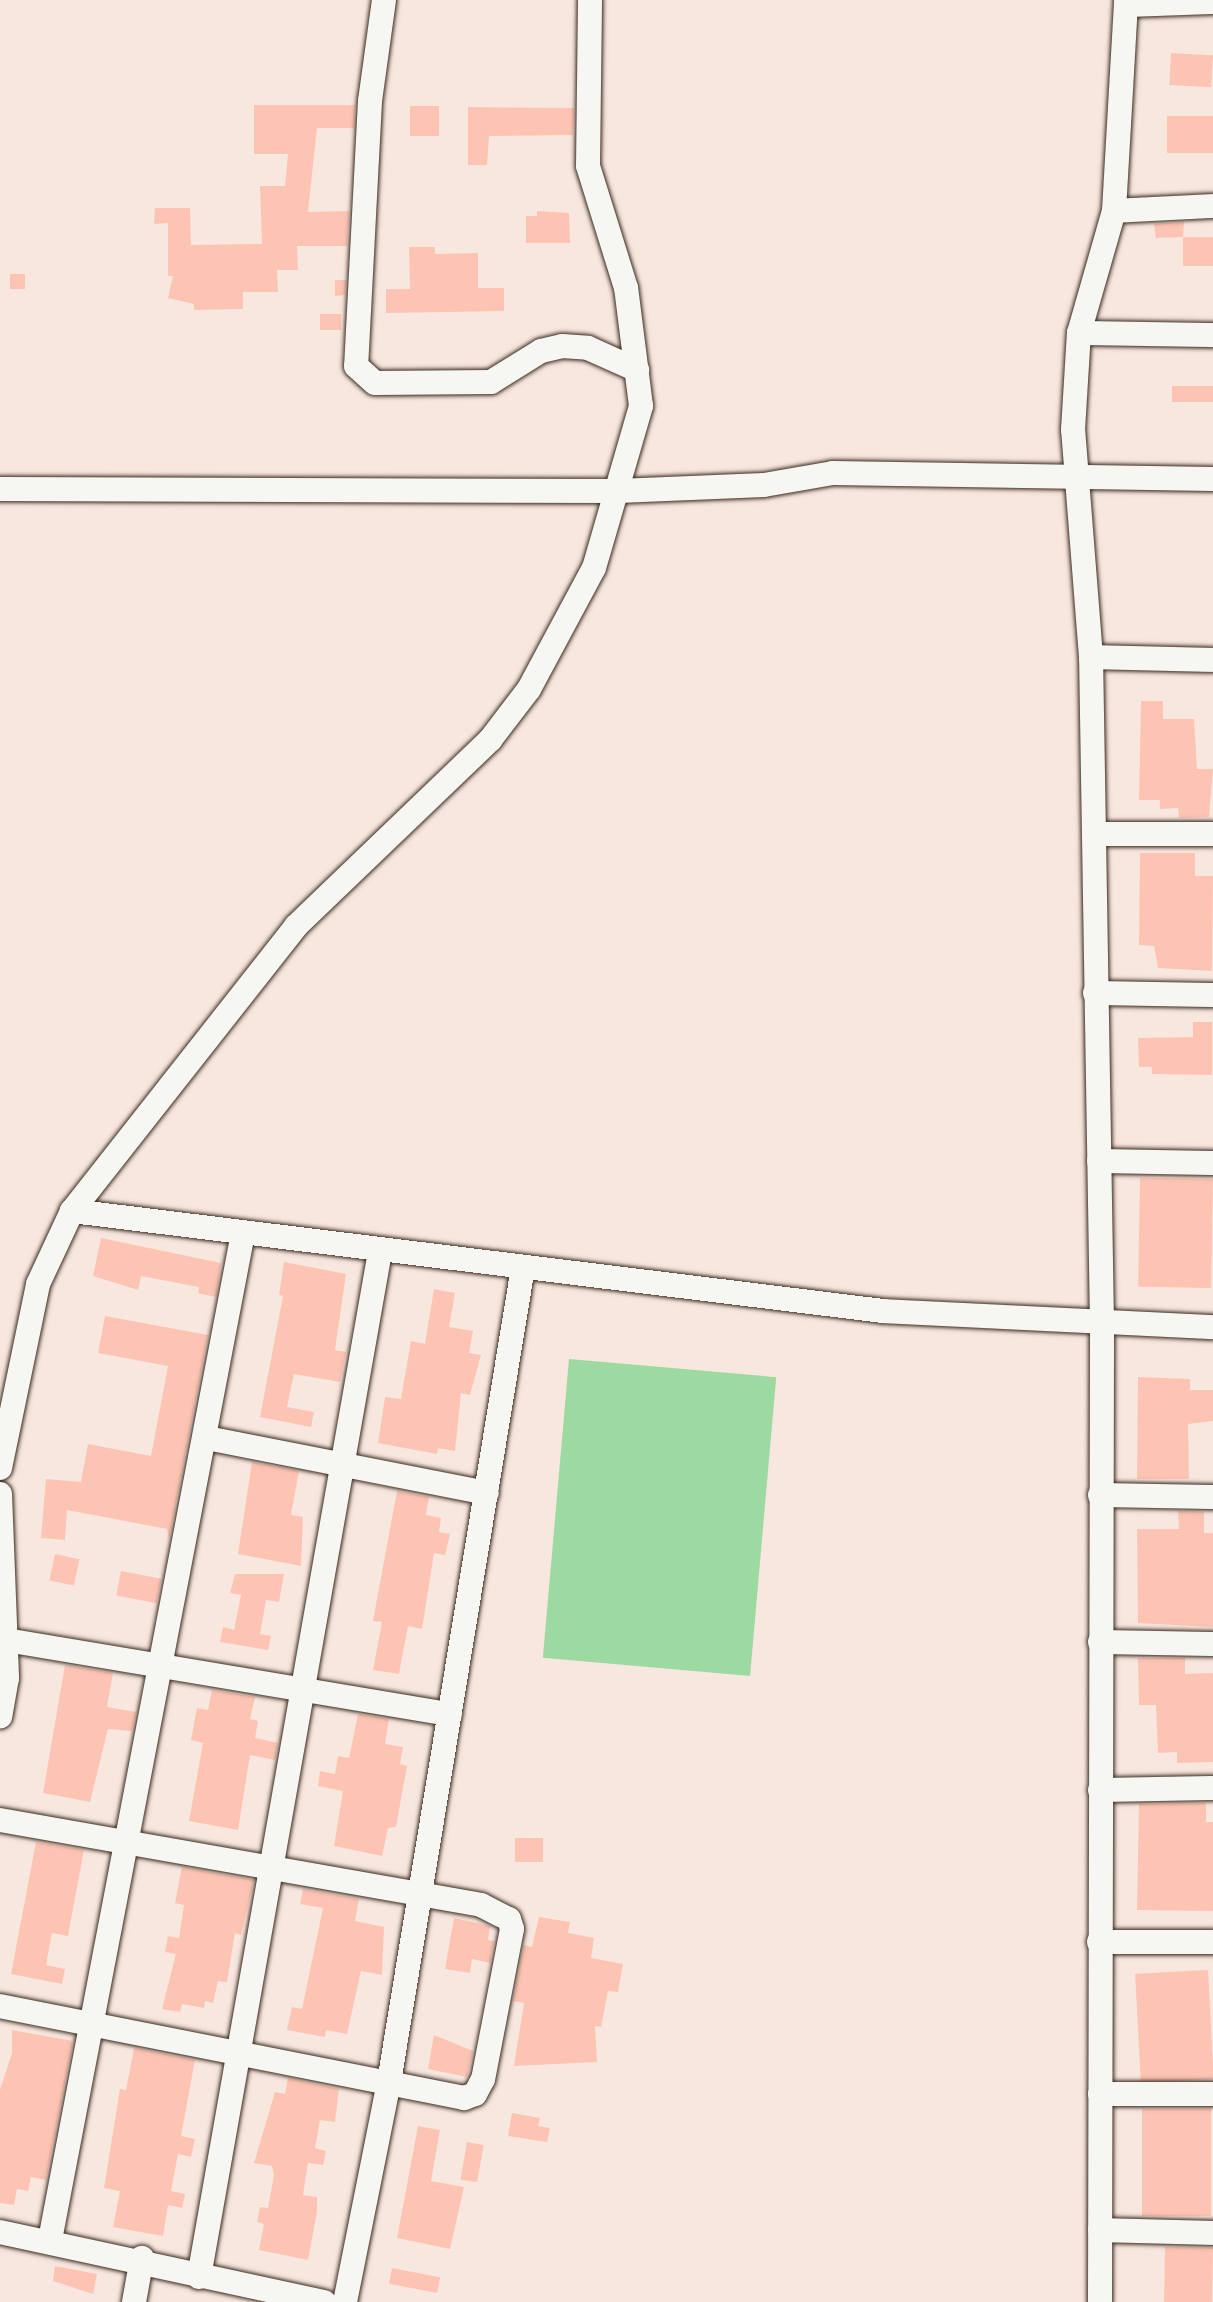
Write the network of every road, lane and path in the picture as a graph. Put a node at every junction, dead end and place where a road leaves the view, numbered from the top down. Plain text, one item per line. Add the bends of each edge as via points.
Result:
1 (384, 0) edge
2 (590, 0) edge
3 (1126, 2) edge
4 (1213, 2) edge
5 (1213, 206) edge
6 (1114, 211) junction
7 (1079, 333) junction
8 (1213, 335) edge
9 (637, 370) junction
10 (1078, 478) junction
11 (1213, 479) edge
12 (0, 489) edge
13 (618, 491) junction
14 (1091, 657) junction
15 (1213, 660) edge
16 (1094, 834) junction
17 (1213, 834) edge
18 (1095, 993) junction
19 (1213, 995) edge
20 (1099, 1161) junction
21 (1213, 1163) edge
22 (72, 1211) junction
23 (243, 1233) junction
24 (380, 1252) junction
25 (523, 1267) junction
26 (1102, 1324) junction
27 (1213, 1327) edge
28 (207, 1438) junction
29 (343, 1466) junction
30 (0, 1468) edge
31 (487, 1493) junction
32 (0, 1494) edge
33 (1100, 1495) junction
34 (1213, 1497) edge
35 (6, 1640) junction
36 (1100, 1642) junction
37 (1213, 1644) edge
38 (164, 1666) junction
39 (301, 1689) junction
40 (450, 1714) junction
41 (0, 1716) edge
42 (1213, 1788) edge
43 (1100, 1790) junction
44 (0, 1820) edge
45 (130, 1841) junction
46 (270, 1870) junction
47 (420, 1896) junction
48 (1099, 1942) junction
49 (1213, 1942) edge
50 (0, 2006) edge
51 (95, 2024) junction
52 (235, 2053) junction
53 (389, 2082) junction
54 (1100, 2094) junction
55 (1213, 2094) edge
56 (1100, 2230) junction
57 (0, 2232) edge
58 (1213, 2233) edge
59 (50, 2240) junction
60 (142, 2258) junction
61 (199, 2277) junction
62 (240, 2294) edge
63 (134, 2302) edge
64 (325, 2302) edge
65 (345, 2302) edge
66 (1100, 2302) edge

1 - 9 street via 370,101 356,366 375,383 491,382 541,351 562,346 598,351
2 - 9 street via 588,166 626,288
3 - 4 street
3 - 6 street
5 - 6 street
6 - 7 street
7 - 8 street
7 - 10 street via 1073,430
9 - 13 street via 641,406
10 - 11 street
10 - 13 street via 833,473 764,485
10 - 14 street
12 - 13 street
13 - 22 street via 594,568 521,699 490,740 414,819 296,926
14 - 15 street
14 - 16 street
16 - 17 street
16 - 18 street
18 - 19 street
18 - 20 street
20 - 21 street
20 - 26 street
22 - 23 street
22 - 30 street via 38,1284
23 - 24 street
23 - 28 street
24 - 25 street
24 - 29 street
25 - 26 street via 883,1311
25 - 31 street
26 - 27 street
26 - 33 street
28 - 29 street
28 - 38 street
29 - 31 street
29 - 39 street
31 - 40 street
32 - 35 street
33 - 34 street
33 - 36 street
35 - 38 street
35 - 41 street
36 - 37 street
36 - 43 street
38 - 39 street
38 - 45 street
39 - 40 street
39 - 46 street
40 - 47 street
42 - 43 street
43 - 48 street
44 - 45 street
45 - 46 street
45 - 51 street
46 - 47 street
46 - 52 street
47 - 53 street
47 - 53 street via 498,1911 509,1919 509,1945 483,2079 475,2094 454,2097
48 - 49 street
48 - 54 street
50 - 51 street
51 - 52 street
51 - 59 street
52 - 53 street
52 - 61 street
53 - 65 street
54 - 55 street
54 - 56 street
56 - 58 street
56 - 66 street
57 - 59 street
59 - 60 street
60 - 61 street
60 - 63 street
61 - 62 street
62 - 64 street

